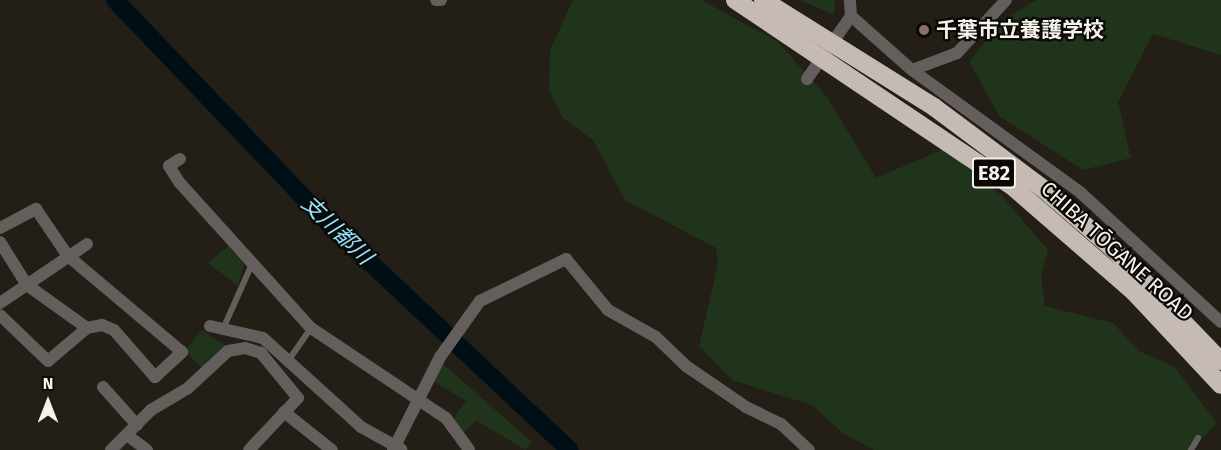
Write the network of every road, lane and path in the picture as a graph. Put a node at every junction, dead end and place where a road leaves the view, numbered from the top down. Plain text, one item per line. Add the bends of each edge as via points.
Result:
1 (436, 0) edge
2 (441, 0) edge
3 (735, 0) edge
4 (764, 0) edge
5 (850, 0) edge
6 (1006, 0) edge
7 (851, 16) junction
8 (912, 70) junction
9 (807, 79) dead end
10 (180, 159) dead end
11 (0, 228) edge
12 (0, 242) edge
13 (87, 244) dead end
14 (68, 256) junction
15 (251, 266) junction
16 (27, 285) junction
17 (0, 303) edge
18 (0, 315) edge
19 (1221, 322) edge
20 (210, 326) dead end
21 (87, 328) junction
22 (310, 328) junction
23 (222, 331) junction
24 (288, 361) junction
25 (1221, 361) edge
26 (1221, 386) edge
27 (104, 387) dead end
28 (418, 400) junction
29 (284, 412) junction
30 (137, 424) junction
31 (127, 435) junction
32 (1198, 438) dead end
33 (397, 449) edge
34 (111, 450) edge
35 (147, 450) edge
36 (250, 450) edge
37 (332, 450) edge
38 (469, 450) edge
39 (809, 450) edge
40 (1191, 450) edge

1 - 2 street
3 - 26 highway, CHIBA TŌGANE ROAD / E82 via 1012,186 1134,292
4 - 25 highway, CHIBA TŌGANE ROAD / E82 via 934,107 1041,187 1114,250
5 - 7 street
6 - 8 street via 957,53
7 - 8 street
7 - 9 street
8 - 19 street via 1081,193
10 - 15 street via 169,166
11 - 14 street via 36,209
12 - 16 street
13 - 14 street
14 - 16 street
14 - 21 street via 182,352 155,377 114,330 102,325
15 - 22 street
15 - 23 lane
16 - 17 street
16 - 21 street
18 - 21 street via 48,361
20 - 23 street
22 - 24 lane
22 - 28 street
23 - 24 street via 263,338
24 - 33 street via 361,427
27 - 30 street
28 - 33 street
28 - 38 street via 447,418
28 - 39 street via 464,321 488,295 566,259 608,310 656,337 686,366 746,407 781,424
29 - 30 street via 298,398 288,379 261,353 245,348 228,351
29 - 36 street
29 - 37 street
30 - 31 street
31 - 34 street
31 - 35 street
32 - 40 lane

